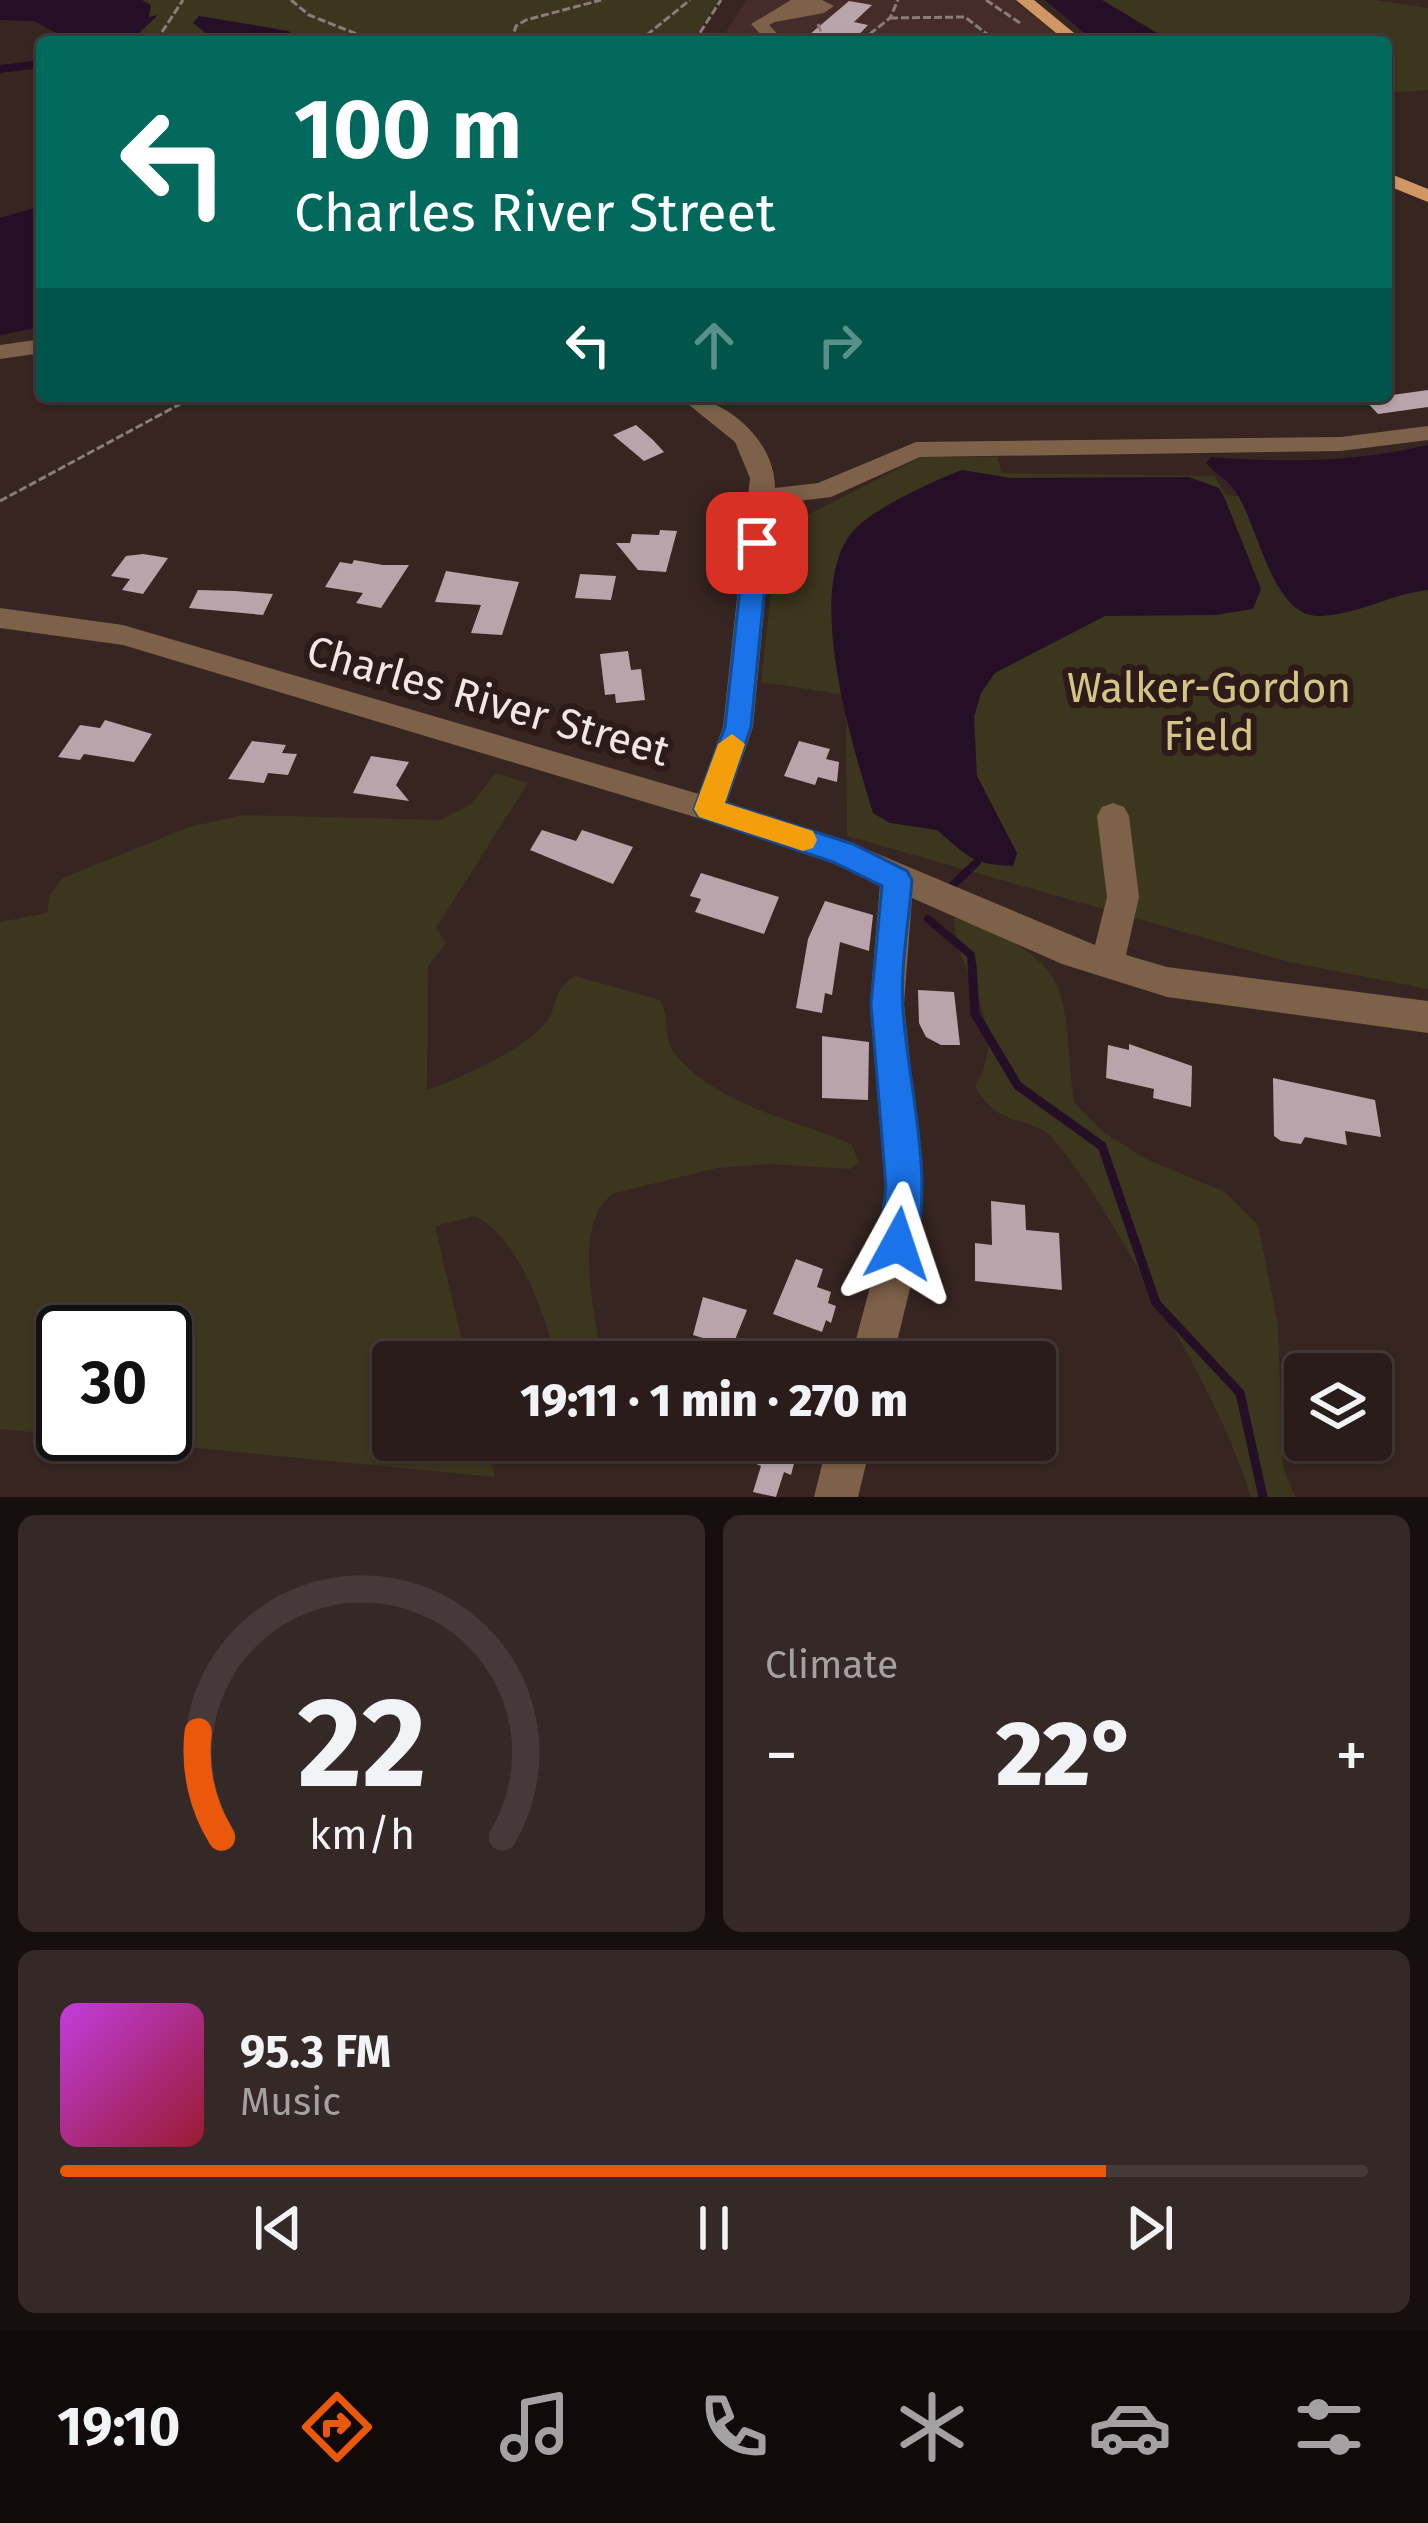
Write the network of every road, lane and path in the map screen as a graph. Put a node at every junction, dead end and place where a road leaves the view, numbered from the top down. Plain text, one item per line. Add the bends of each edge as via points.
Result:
1 (183, 0) edge
2 (291, 0) edge
3 (602, 0) edge
4 (690, 0) edge
5 (712, 0) edge
6 (898, 0) edge
7 (986, 0) edge
8 (1024, 0) edge
9 (720, 1) edge
10 (778, 12) dead end
11 (815, 15) dead end
12 (890, 18) junction
13 (1020, 23) dead end
14 (162, 32) dead end
15 (362, 36) edge
16 (512, 36) edge
17 (645, 36) edge
18 (698, 36) edge
19 (771, 36) edge
20 (828, 36) edge
21 (869, 36) edge
22 (989, 36) edge
23 (1069, 36) edge
24 (1392, 181) edge
25 (1428, 196) edge
26 (36, 347) edge
27 (0, 352) edge
28 (184, 402) edge
29 (697, 402) edge
30 (1428, 433) edge
31 (762, 497) junction
32 (0, 501) edge
33 (0, 618) edge
34 (709, 809) junction
35 (1113, 816) dead end
36 (897, 880) junction
37 (1107, 964) junction
38 (1428, 1017) edge
39 (876, 1341) edge
40 (845, 1461) edge
41 (836, 1497) edge

1 - 14 path
2 - 15 path
3 - 16 path via 531,17
4 - 17 path
5 - 9 path
6 - 12 path
7 - 13 path
8 - 23 main road
9 - 18 path
10 - 19 street via 759,24
11 - 20 path
12 - 21 path
12 - 22 path via 965,17
24 - 25 main road
26 - 27 street
28 - 32 path
29 - 31 street via 760,455
30 - 31 street via 1341,444 933,448 822,491
31 - 34 street via 738,727
33 - 34 street, Charles River Street via 122,635
34 - 36 street, Charles River Street via 843,853
35 - 37 street via 1123,897
36 - 37 street, Charles River Street
36 - 39 street via 886,1004 904,1186
37 - 38 street, Charles River Street via 1167,982
40 - 41 street

